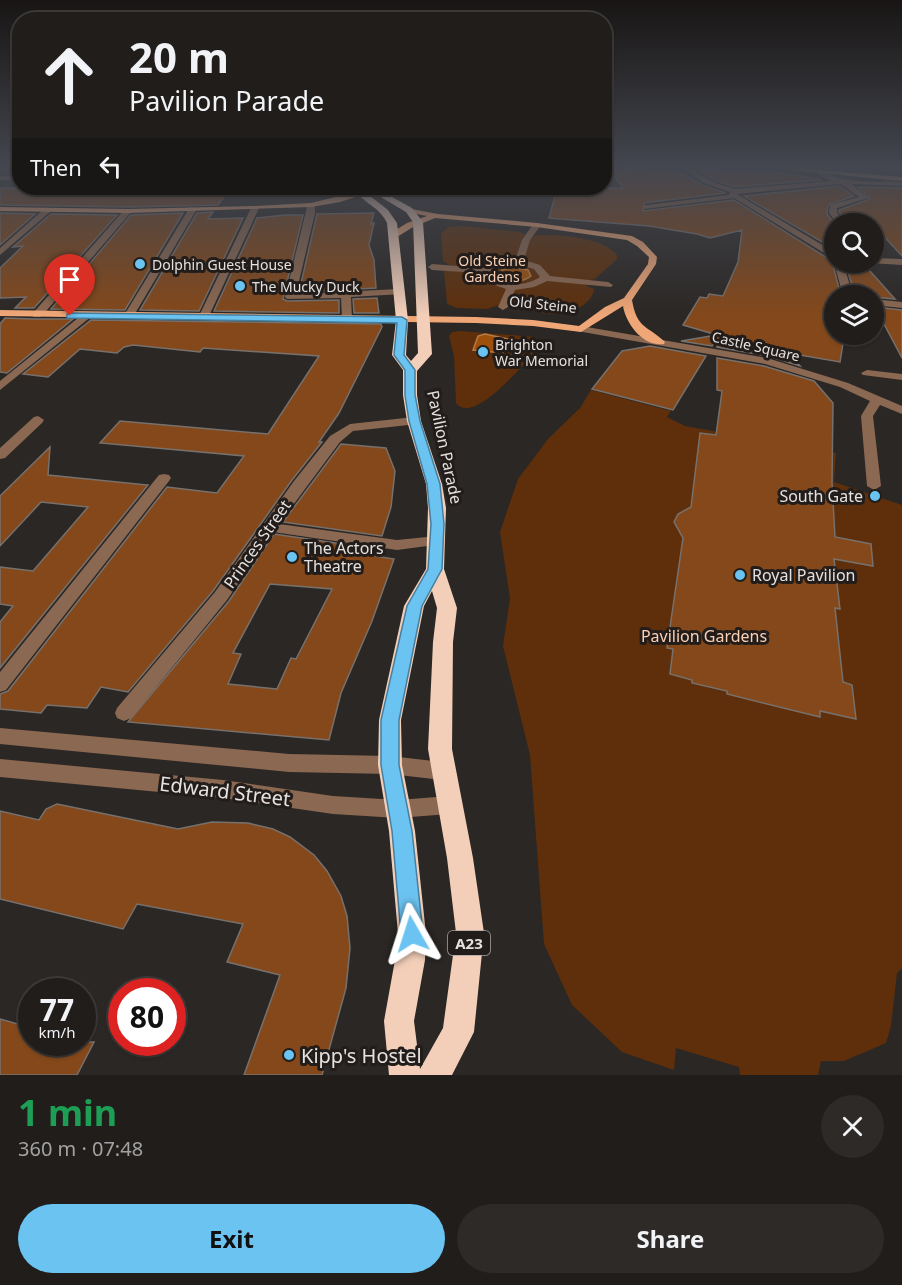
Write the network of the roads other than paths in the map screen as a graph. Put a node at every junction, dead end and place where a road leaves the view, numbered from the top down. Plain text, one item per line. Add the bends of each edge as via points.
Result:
1 (41, 216) edge
2 (123, 216) edge
3 (189, 216) edge
4 (251, 216) edge
5 (310, 216) edge
6 (389, 216) edge
7 (414, 216) edge
8 (438, 216) edge
9 (440, 216) edge
10 (771, 216) edge
11 (418, 222) junction
12 (537, 225) junction
13 (394, 235) junction
14 (824, 250) edge
15 (0, 252) edge
16 (884, 260) edge
17 (902, 262) edge
18 (519, 263) junction
19 (432, 267) dead end
20 (485, 271) junction
21 (545, 278) junction
22 (608, 285) dead end
23 (512, 286) junction
24 (399, 292) junction
25 (346, 296) junction
26 (627, 300) junction
27 (884, 303) edge
28 (902, 305) edge
29 (503, 307) dead end
30 (0, 313) edge
31 (37, 315) junction
32 (87, 316) junction
33 (204, 316) junction
34 (128, 317) junction
35 (347, 318) junction
36 (402, 320) junction
37 (424, 320) junction
38 (581, 329) junction
39 (660, 342) junction
40 (410, 370) junction
41 (867, 373) dead end
42 (902, 377) edge
43 (0, 387) edge
44 (878, 400) junction
45 (902, 410) edge
46 (38, 420) dead end
47 (414, 421) junction
48 (0, 455) edge
49 (164, 478) dead end
50 (874, 486) dead end
51 (270, 527) junction
52 (437, 541) junction
53 (435, 569) junction
54 (0, 685) edge
55 (124, 713) dead end
56 (0, 736) edge
57 (390, 765) junction
58 (0, 768) edge
59 (442, 771) junction
60 (449, 805) junction
61 (398, 809) junction
62 (405, 1075) edge
63 (434, 1075) edge

1 - 15 street
2 - 31 street
3 - 34 street
4 - 33 street
5 - 25 street via 290,297
6 - 13 highway, A23
7 - 11 highway, Old Steine
8 - 11 main road, Old Steine
9 - 12 main road, Old Steine
10 - 14 street
11 - 13 main road, Old Steine
11 - 37 highway
12 - 18 street via 526,240
12 - 26 main road, Old Steine via 629,238 649,250 652,264
13 - 24 highway, A23
16 - 17 street
18 - 20 street via 500,264
18 - 21 street via 540,268
19 - 20 street
20 - 23 street via 491,281
21 - 22 street
21 - 23 street via 532,285
23 - 29 street
24 - 25 street
24 - 36 highway, A23
25 - 35 street
26 - 38 main road, Old Steine
26 - 39 main road, Castle Square via 629,317 636,327
27 - 28 street
30 - 31 main road, Old Steine
31 - 32 main road, Old Steine
32 - 34 main road, Old Steine
32 - 43 street
33 - 34 main road, Old Steine
33 - 35 main road, Old Steine
35 - 36 main road, Old Steine
36 - 37 main road, Old Steine
36 - 40 highway, Pavilion Parade / A23 via 399,355
37 - 38 main road, Old Steine via 533,323
37 - 40 highway via 425,354
38 - 39 street, Castle Square
39 - 44 street, Castle Square via 767,362 844,385
40 - 47 highway, Pavilion Parade / A23
41 - 42 street
44 - 45 street, Castle Square
44 - 50 street via 867,416
46 - 48 street
47 - 51 street, Princes Street via 350,428 334,439
47 - 52 highway, Pavilion Parade / A23 via 434,484
49 - 54 street
51 - 52 street via 397,545
51 - 55 street, Princes Street via 221,596
52 - 53 highway, Pavilion Parade / A23
53 - 57 highway, Pavilion Parade / A23 via 414,606 390,720
53 - 59 highway, Pavilion Parade / A23 via 447,608 440,738
56 - 57 street, Edward Street via 290,763
57 - 59 street, Edward Street
57 - 61 highway, Pavilion Parade / A23
58 - 61 street, Edward Street
59 - 60 highway, A23
60 - 61 street, Edward Street
60 - 63 highway, A23 via 470,933 458,1032
61 - 62 highway, A23 via 412,934 399,1021

